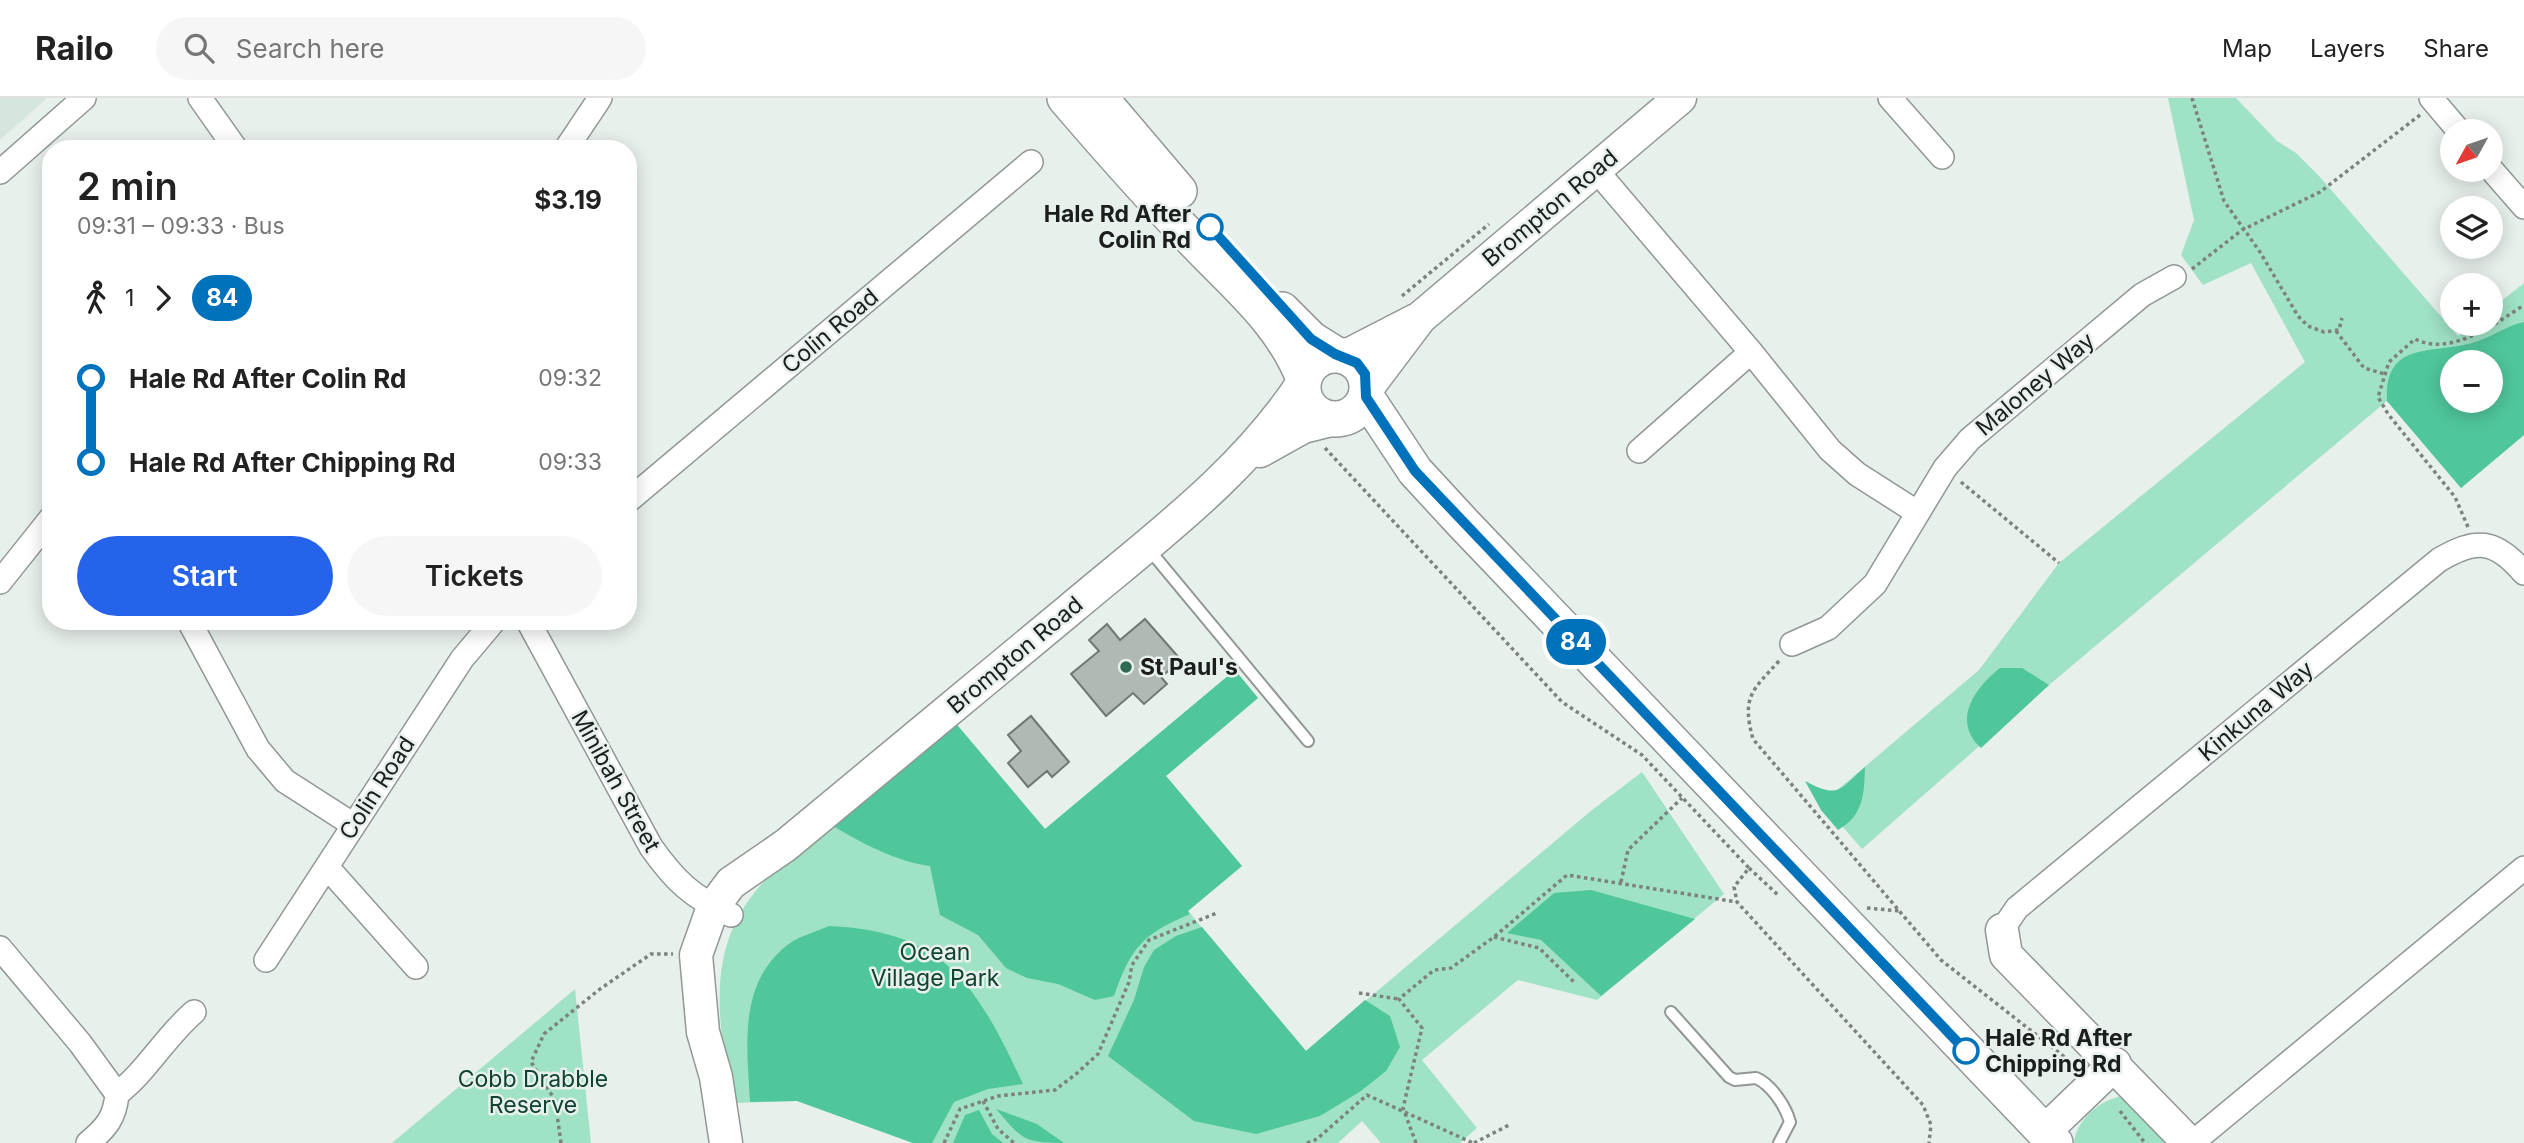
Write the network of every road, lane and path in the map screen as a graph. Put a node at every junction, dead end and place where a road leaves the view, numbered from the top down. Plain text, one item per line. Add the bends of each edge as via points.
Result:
1 (84, 98) edge
2 (200, 98) edge
3 (600, 98) edge
4 (1680, 98) edge
5 (1890, 98) edge
6 (2192, 98) edge
7 (2433, 101) edge
8 (1092, 105) edge
9 (2449, 119) edge
10 (230, 140) edge
11 (572, 140) edge
12 (1942, 158) dead end
13 (1031, 162) dead end
14 (1596, 170) junction
15 (0, 172) edge
16 (2502, 182) edge
17 (2524, 207) edge
18 (2242, 230) junction
19 (2174, 277) joint
20 (2524, 305) edge
21 (1420, 318) junction
22 (2342, 318) dead end
23 (2335, 330) junction
24 (1752, 352) junction
25 (1340, 355) junction
26 (2385, 374) junction
27 (1304, 380) junction
28 (1367, 392) junction
29 (1330, 427) junction
30 (1639, 451) dead end
31 (1241, 462) junction
32 (1945, 468) junction
33 (1415, 471) junction
34 (637, 493) edge
35 (1918, 513) junction
36 (42, 529) edge
37 (1146, 546) junction
38 (2475, 546) junction
39 (2059, 563) dead end
40 (2524, 573) edge
41 (0, 582) edge
42 (194, 630) edge
43 (486, 630) edge
44 (533, 630) edge
45 (1793, 643) joint
46 (1308, 741) dead end
47 (1682, 798) junction
48 (352, 824) junction
49 (327, 867) junction
50 (2524, 868) edge
51 (1621, 882) junction
52 (1737, 902) junction
53 (722, 911) junction
54 (1217, 913) dead end
55 (2002, 930) joint
56 (1494, 937) junction
57 (0, 948) edge
58 (696, 955) junction
59 (266, 960) dead end
60 (416, 967) dead end
61 (1576, 984) dead end
62 (1359, 993) dead end
63 (1399, 999) junction
64 (194, 1012) dead end
65 (1671, 1012) dead end
66 (2104, 1073) junction
67 (716, 1077) junction
68 (117, 1094) junction
69 (982, 1101) junction
70 (1403, 1108) junction
71 (1509, 1125) dead end
72 (2049, 1137) edge
73 (88, 1143) edge
74 (561, 1143) edge
75 (726, 1143) edge
76 (944, 1143) edge
77 (1014, 1143) edge
78 (1307, 1143) edge
79 (1416, 1143) edge
80 (1474, 1143) edge
81 (1779, 1143) edge
82 (1929, 1143) edge
83 (2145, 1143) edge
84 (2191, 1143) edge

1 - 15 street
2 - 10 street
3 - 11 street
4 - 14 street, Brompton Road
5 - 12 street
6 - 18 path via 2215,181
7 - 9 street
7 - 18 path via 2320,192
8 - 25 main road via 1278,306 1311,339
8 - 27 main road via 1193,241 1274,322 1294,353
13 - 34 street, Colin Road
14 - 21 street, Brompton Road
14 - 24 street
16 - 17 street
18 - 19 path via 2192,269
18 - 23 path via 2298,316 2308,326 2324,332
19 - 32 street, Maloney Way via 2132,303 1970,439
20 - 26 path via 2489,329 2460,339 2428,346 2415,339 2389,362
21 - 25 street, Brompton Road
21 - 28 street, Brompton Road
22 - 23 path
23 - 26 path via 2364,368
24 - 30 street
24 - 35 street via 1830,450 1857,474
25 - 27 main road via 1315,361
25 - 28 main road via 1357,363 1365,374
26 - 38 path via 2378,397 2455,497
27 - 29 main road via 1308,402
27 - 31 street, Brompton Road
28 - 29 main road via 1359,408
28 - 33 main road
29 - 31 street, Brompton Road via 1303,427
29 - 33 main road
29 - 47 path via 1345,466 1562,702 1642,755
31 - 37 street, Brompton Road
32 - 35 street, Maloney Way
32 - 39 path
33 - 72 main road
35 - 45 street, Maloney Way via 1875,584 1828,628
36 - 41 street
37 - 46 lane
37 - 53 street, Brompton Road via 786,845 731,883
38 - 40 street via 2508,554
38 - 55 street, Kinkuna Way via 2463,545 2439,560 2017,908
42 - 48 street via 258,749 285,781
43 - 48 street, Colin Road via 462,659
44 - 53 street, Minibah Street via 651,847 675,881
45 - 66 path via 1755,683 1746,716 1753,739 1941,960
47 - 51 path via 1628,850
47 - 52 path via 1749,868 1734,887
48 - 49 street, Colin Road
49 - 59 street, Colin Road
49 - 60 street
50 - 84 street
51 - 52 path
51 - 56 path via 1567,875
52 - 82 path via 1923,1105 1930,1125
53 - 58 street
53 - 67 street via 715,960
54 - 69 path via 1149,940 1132,965 1098,1054 1076,1074 1055,1090
55 - 66 street via 2006,955
56 - 61 path via 1539,948
56 - 63 path via 1451,968 1434,970
57 - 68 street
58 - 67 street via 702,1032
58 - 74 path via 651,954 544,1034 531,1062 555,1100
62 - 63 path
63 - 70 path via 1422,1028
64 - 68 street
65 - 81 lane via 1729,1077 1756,1078 1768,1087 1790,1122
66 - 72 street
66 - 83 path via 2110,1098
66 - 84 street
67 - 75 street
68 - 73 street via 116,1113
69 - 76 path via 960,1109
69 - 77 path via 998,1129
70 - 78 path via 1367,1095
70 - 79 path
70 - 80 path
71 - 80 path

